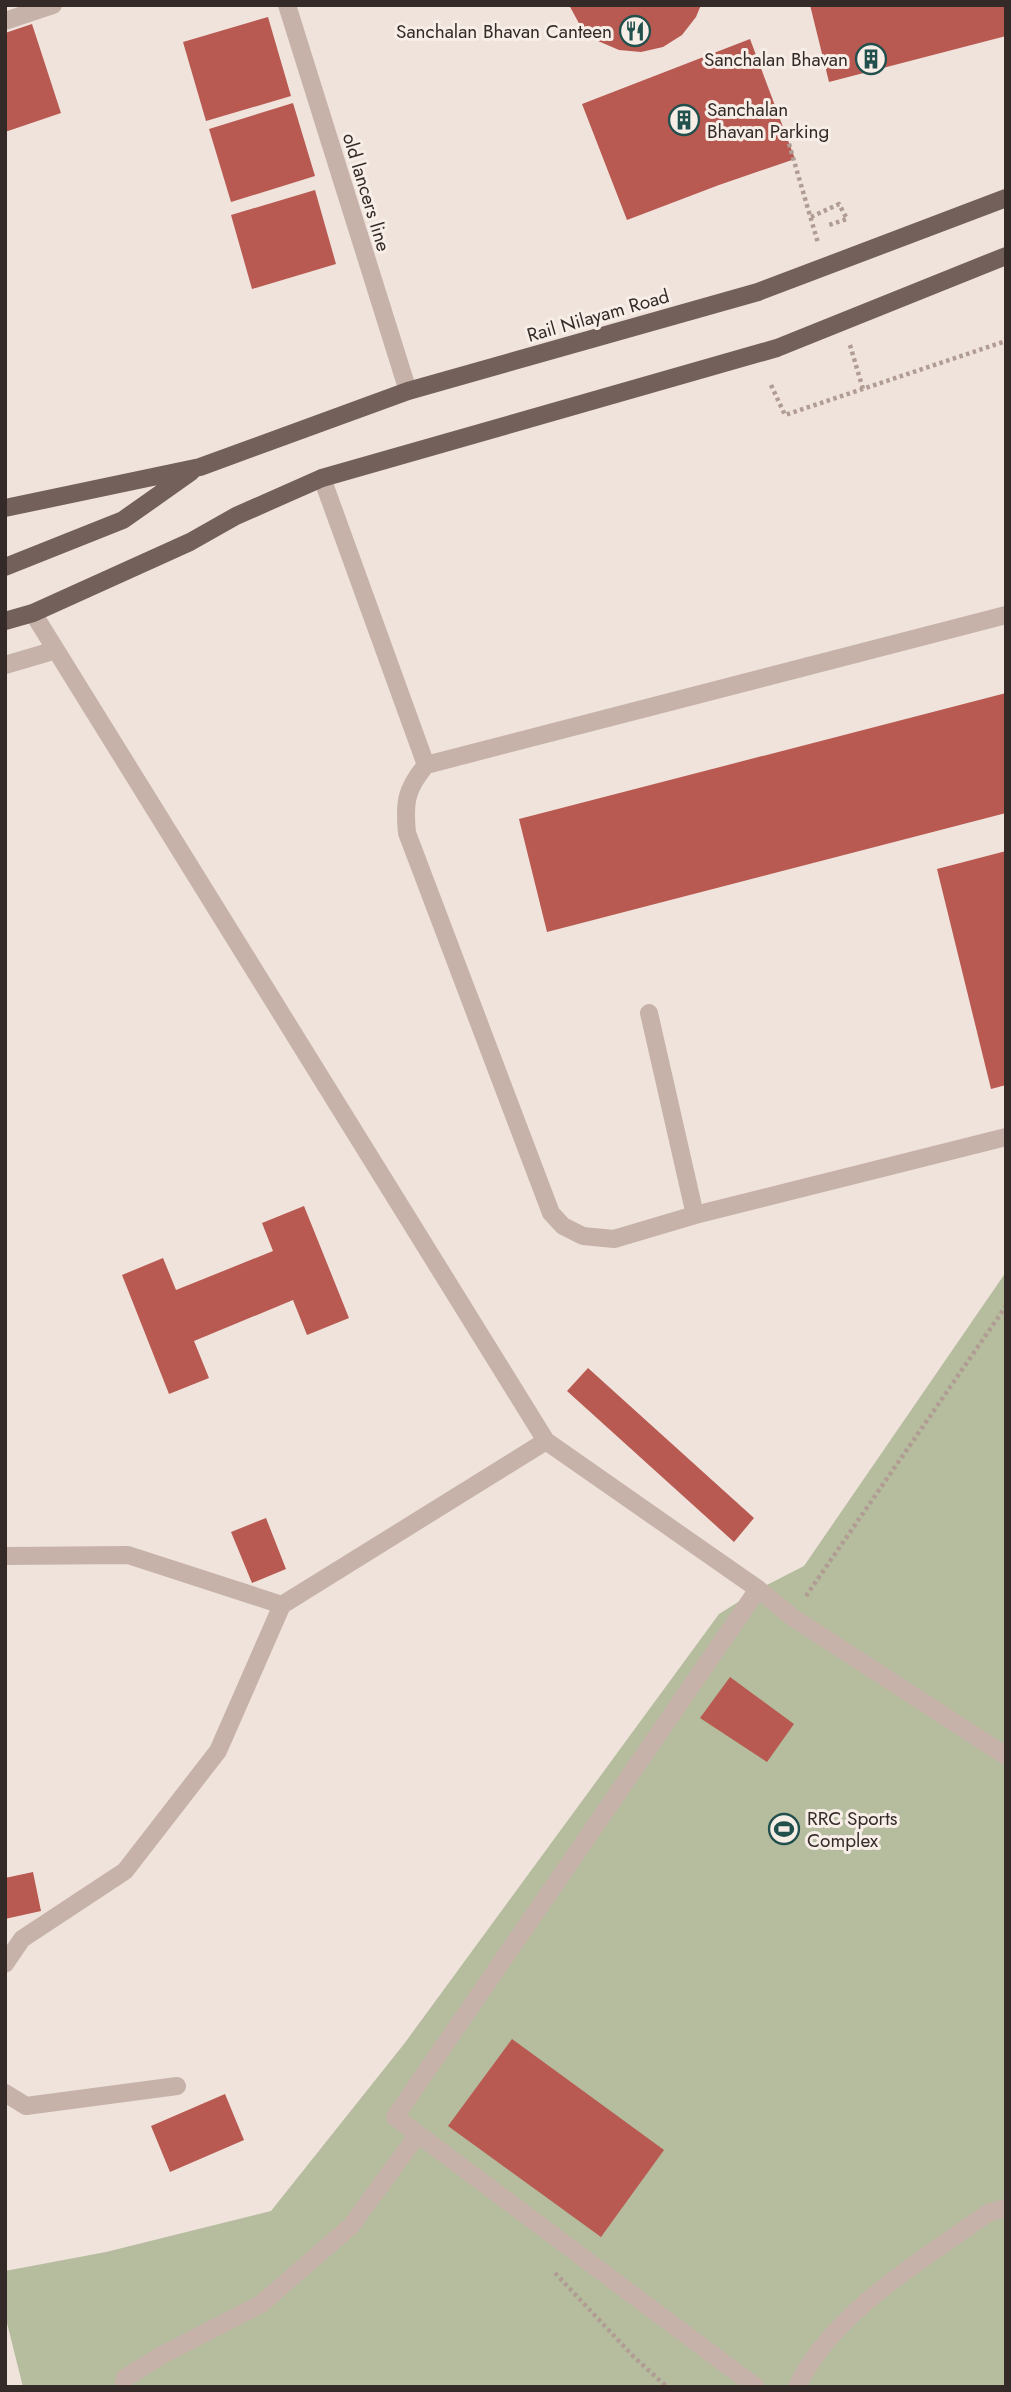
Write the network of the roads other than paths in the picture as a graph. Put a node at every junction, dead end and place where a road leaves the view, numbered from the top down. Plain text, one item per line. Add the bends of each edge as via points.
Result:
1 (53, 5) edge
2 (287, 5) edge
3 (5, 21) edge
4 (1006, 198) edge
5 (1006, 256) edge
6 (408, 391) junction
7 (200, 467) junction
8 (322, 478) junction
9 (5, 508) edge
10 (5, 567) edge
11 (33, 613) junction
12 (1006, 615) edge
13 (5, 621) edge
14 (56, 650) junction
15 (5, 665) edge
16 (426, 765) junction
17 (649, 1013) dead end
18 (1006, 1137) edge
19 (695, 1215) junction
20 (546, 1441) junction
21 (5, 1556) edge
22 (758, 1589) junction
23 (282, 1605) junction
24 (1006, 1756) edge
25 (5, 1964) edge
26 (177, 2087) dead end
27 (5, 2093) edge
28 (418, 2134) junction
29 (1006, 2208) edge
30 (123, 2387) edge
31 (756, 2387) edge
32 (797, 2387) edge

1 - 3 street
2 - 6 street, old lancers line
4 - 6 main road, Rail Nilayam Road via 758,292
5 - 8 main road via 777,348
6 - 7 main road, Rail Nilayam Road
7 - 9 main road, Rail Nilayam Road
7 - 10 main road, Rail Nilayam Road via 123,520
8 - 11 main road
8 - 16 street
11 - 13 main road
11 - 14 street
12 - 16 street
14 - 15 street
14 - 20 street
16 - 19 street via 406,798 407,833 551,1213 563,1226 583,1236 614,1239
17 - 19 street
18 - 19 street
20 - 22 street
20 - 23 street
21 - 23 street via 128,1555
22 - 24 street via 792,1617
22 - 28 street via 395,2117
23 - 25 street via 210,1762 125,1871 22,1940
26 - 27 street via 26,2106
28 - 30 street via 351,2226 261,2304 162,2355 125,2378
28 - 31 street
29 - 32 street via 988,2213 886,2285 832,2334

